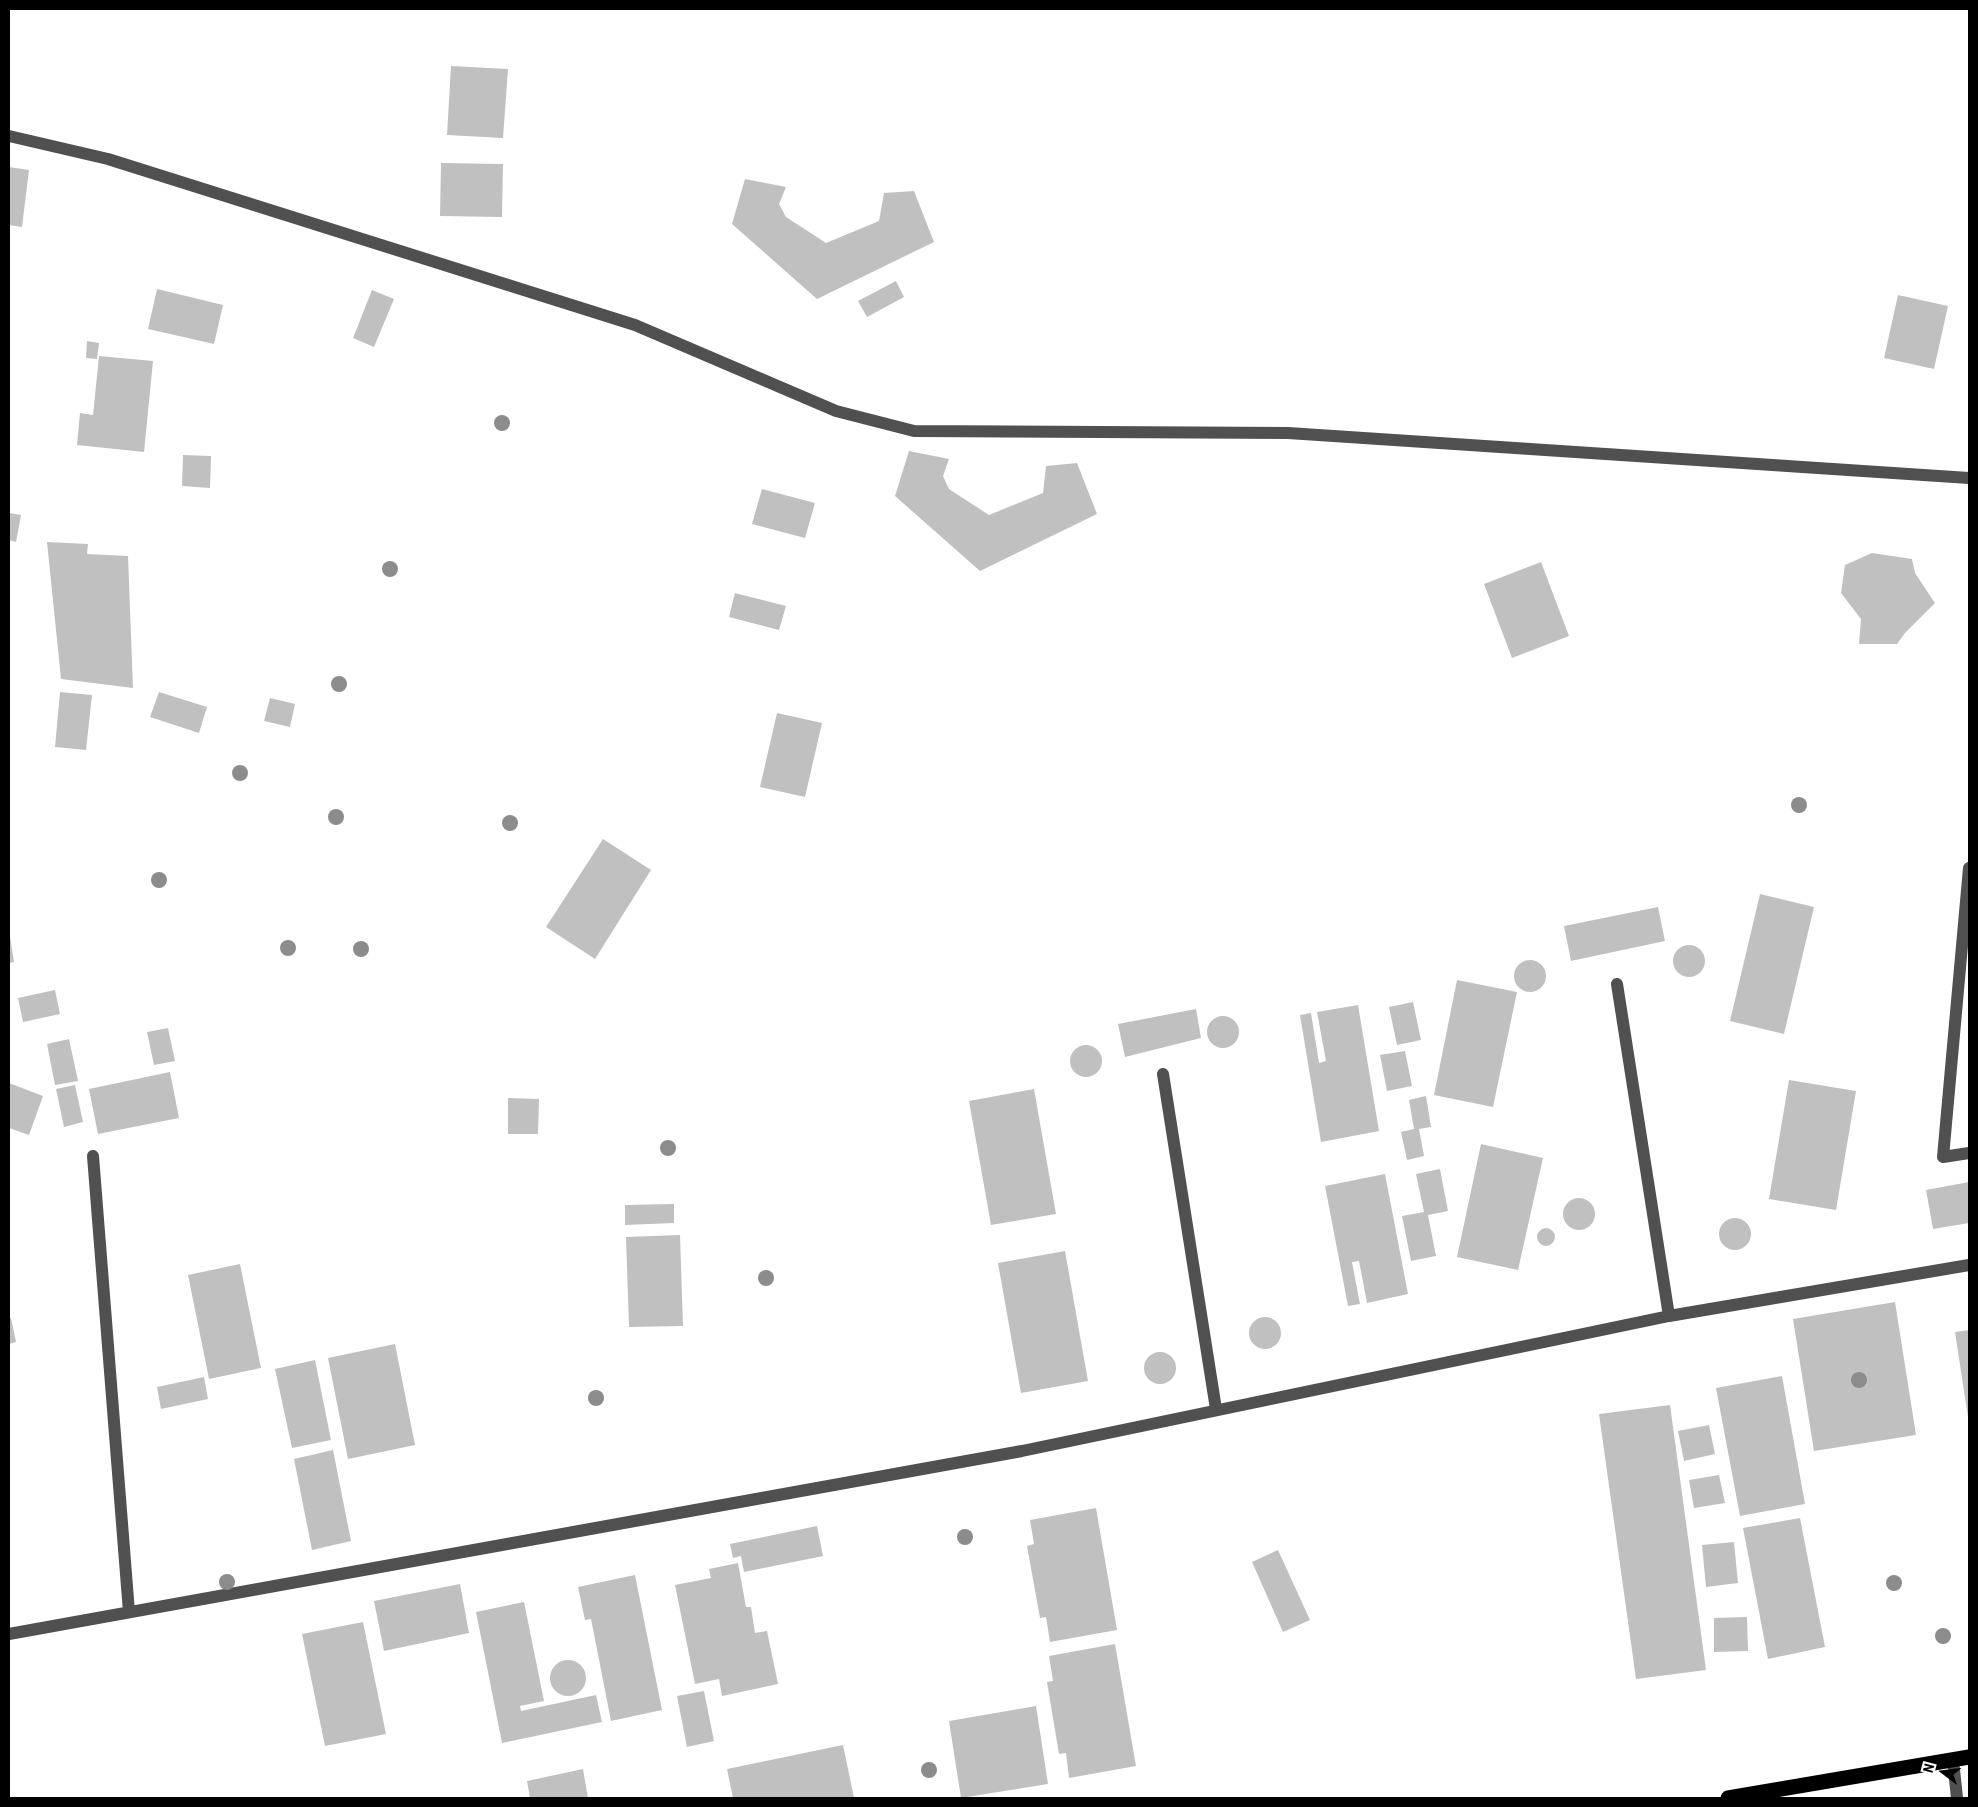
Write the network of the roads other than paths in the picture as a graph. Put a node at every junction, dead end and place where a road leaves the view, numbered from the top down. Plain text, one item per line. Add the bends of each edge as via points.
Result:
1 (9, 136) edge
2 (1969, 478) edge
3 (1969, 868) edge
4 (1617, 984) dead end
5 (1162, 1074) dead end
6 (1969, 1153) edge
7 (93, 1156) dead end
8 (1969, 1265) edge
9 (1668, 1316) junction
10 (1216, 1409) junction
11 (129, 1612) junction
12 (9, 1634) edge
13 (1969, 1757) edge
14 (1953, 1760) junction
15 (1728, 1798) edge
16 (1957, 1798) edge

1 - 2 street via 108,159 636,325 836,411 914,431 1288,433
3 - 6 street via 1943,1157
4 - 9 street
5 - 10 street
7 - 11 street
8 - 9 street
9 - 10 street
10 - 11 street via 1022,1451
11 - 12 street
13 - 14 highway
14 - 15 highway
14 - 16 street

